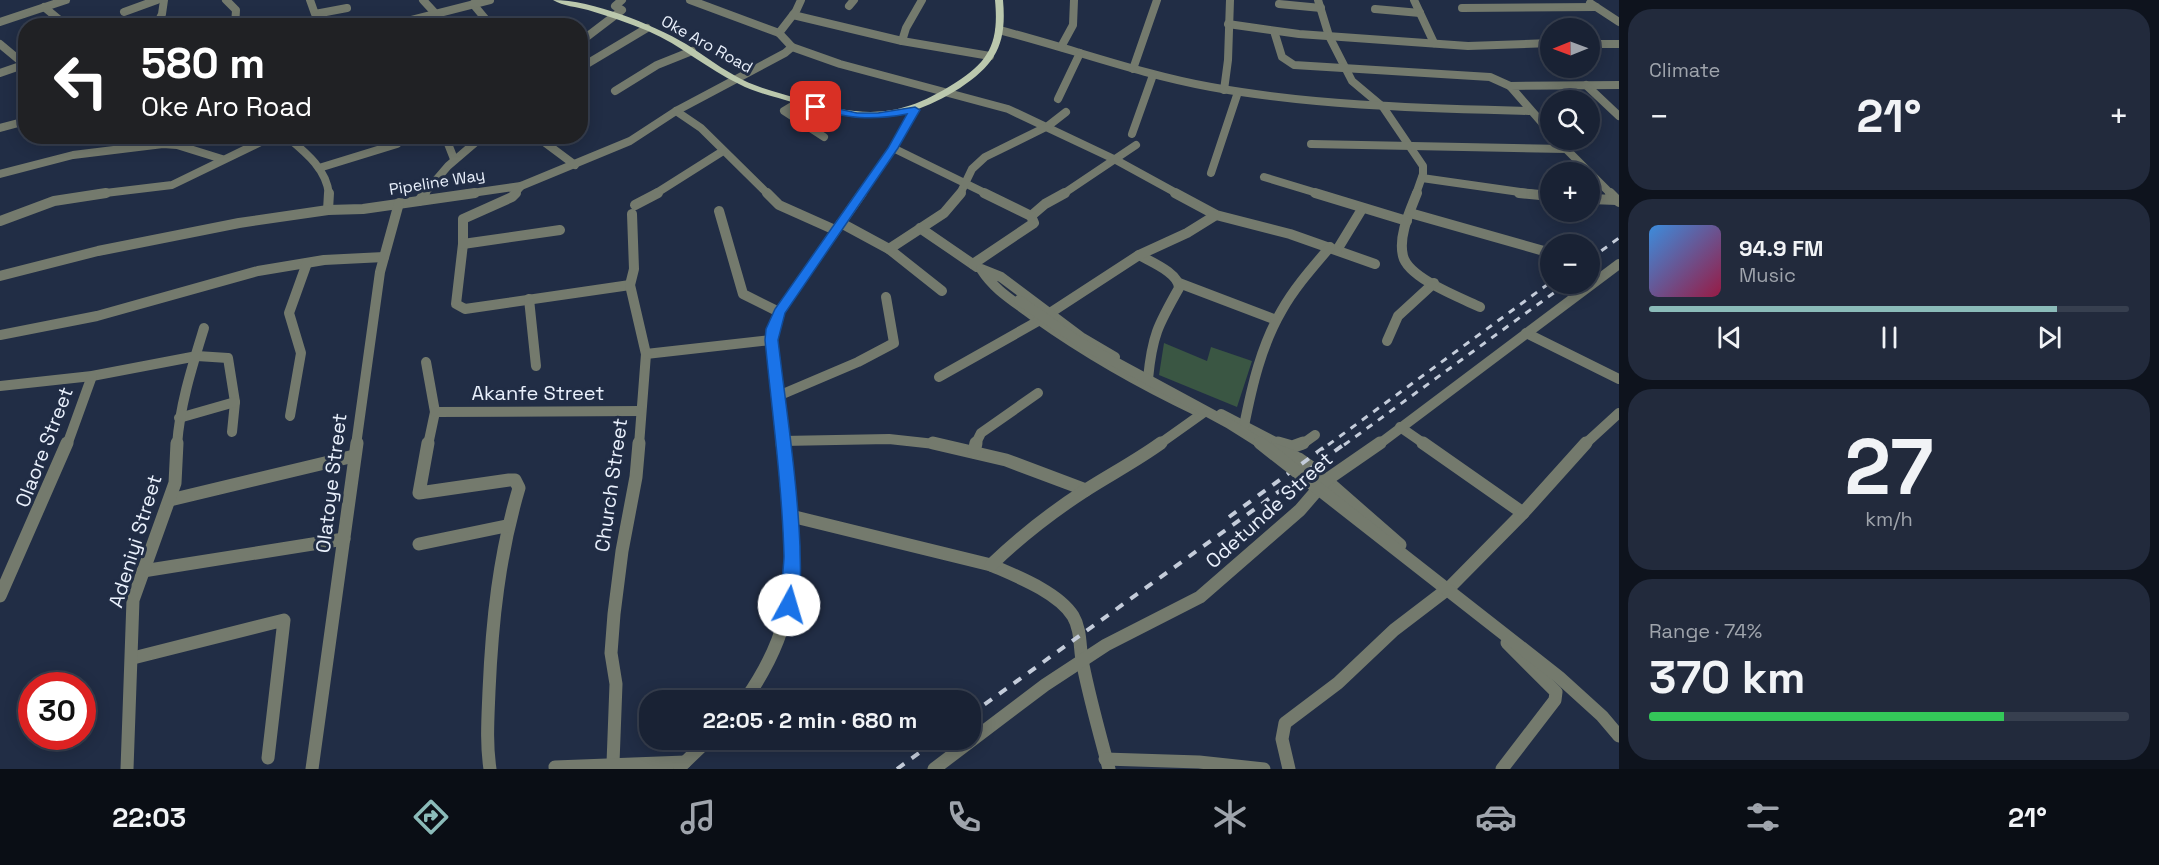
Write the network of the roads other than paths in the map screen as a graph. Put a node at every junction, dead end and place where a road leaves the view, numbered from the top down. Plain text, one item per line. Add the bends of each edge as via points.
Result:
1 (66, 0) edge
2 (157, 0) edge
3 (164, 0) edge
4 (226, 0) edge
5 (310, 0) edge
6 (423, 0) edge
7 (490, 0) edge
8 (557, 0) edge
9 (622, 0) edge
10 (690, 0) edge
11 (801, 0) edge
12 (922, 0) edge
13 (999, 0) edge
14 (1074, 0) edge
15 (1157, 0) edge
16 (1230, 0) edge
17 (1318, 0) edge
18 (1414, 0) edge
19 (1585, 0) edge
20 (473, 4) junction
21 (1279, 4) dead end
22 (44, 7) junction
23 (1596, 7) junction
24 (347, 8) dead end
25 (1321, 8) junction
26 (1462, 8) dead end
27 (1375, 9) dead end
28 (124, 12) dead end
29 (435, 13) junction
30 (1420, 13) junction
31 (617, 14) junction
32 (793, 15) junction
33 (57, 18) edge
34 (160, 18) edge
35 (236, 18) edge
36 (416, 18) edge
37 (485, 18) edge
38 (0, 22) edge
39 (1619, 22) edge
40 (1228, 24) junction
41 (647, 28) junction
42 (999, 30) junction
43 (1274, 31) junction
44 (779, 33) junction
45 (588, 36) edge
46 (1329, 36) junction
47 (902, 41) junction
48 (1434, 43) junction
49 (0, 44) edge
50 (1540, 44) edge
51 (1600, 44) edge
52 (1619, 44) edge
53 (792, 47) junction
54 (1061, 47) junction
55 (692, 51) junction
56 (1080, 53) junction
57 (990, 56) junction
58 (18, 58) edge
59 (588, 63) edge
60 (18, 67) edge
61 (1133, 69) junction
62 (1345, 69) junction
63 (0, 73) edge
64 (1153, 75) junction
65 (736, 80) junction
66 (1586, 85) junction
67 (1619, 85) edge
68 (1510, 86) junction
69 (1224, 90) junction
70 (615, 91) dead end
71 (1238, 92) junction
72 (948, 93) junction
73 (1058, 99) dead end
74 (799, 102) junction
75 (1383, 107) junction
76 (915, 110) junction
77 (676, 111) junction
78 (1529, 111) junction
79 (1066, 112) dead end
80 (1619, 116) edge
81 (1540, 122) edge
82 (18, 123) edge
83 (1047, 126) junction
84 (0, 128) edge
85 (1132, 134) dead end
86 (824, 137) dead end
87 (255, 144) edge
88 (296, 144) edge
89 (397, 144) dead end
90 (448, 144) edge
91 (473, 144) edge
92 (547, 144) edge
93 (1311, 144) dead end
94 (1136, 145) dead end
95 (1411, 146) junction
96 (893, 148) junction
97 (1540, 148) edge
98 (1567, 150) edge
99 (723, 151) junction
100 (222, 159) junction
101 (454, 159) junction
102 (1116, 160) junction
103 (1579, 162) edge
104 (575, 165) junction
105 (319, 168) junction
106 (1211, 173) dead end
107 (0, 174) edge
108 (1264, 177) dead end
109 (1422, 178) junction
110 (1600, 183) edge
111 (965, 185) junction
112 (521, 186) junction
113 (1540, 195) edge
114 (1600, 200) edge
115 (419, 201) junction
116 (1618, 201) edge
117 (399, 203) junction
118 (1362, 209) junction
119 (328, 210) junction
120 (719, 212) dead end
121 (1216, 215) junction
122 (1031, 216) junction
123 (1409, 217) junction
124 (0, 220) edge
125 (838, 226) junction
126 (920, 228) junction
127 (560, 230) dead end
128 (464, 244) junction
129 (889, 249) junction
130 (1333, 249) junction
131 (1540, 250) edge
132 (1139, 255) junction
133 (384, 257) junction
134 (307, 262) junction
135 (1375, 264) dead end
136 (1619, 264) edge
137 (977, 266) junction
138 (0, 276) edge
139 (1179, 283) junction
140 (1434, 283) junction
141 (630, 285) junction
142 (942, 291) dead end
143 (886, 297) dead end
144 (529, 299) junction
145 (1480, 307) dead end
146 (779, 312) junction
147 (1045, 317) junction
148 (1276, 320) junction
149 (204, 328) dead end
150 (1526, 333) junction
151 (0, 335) edge
152 (771, 340) junction
153 (1388, 341) dead end
154 (646, 354) junction
155 (197, 356) junction
156 (426, 362) dead end
157 (536, 366) dead end
158 (92, 376) junction
159 (939, 377) dead end
160 (1148, 379) junction
161 (1619, 379) edge
162 (0, 386) edge
163 (1038, 393) dead end
164 (778, 396) junction
165 (235, 402) junction
166 (641, 411) junction
167 (435, 412) junction
168 (1203, 413) junction
169 (1619, 413) edge
170 (290, 416) dead end
171 (179, 418) junction
172 (1244, 426) junction
173 (1400, 427) junction
174 (232, 432) dead end
175 (1314, 435) dead end
176 (782, 441) junction
177 (974, 452) junction
178 (354, 456) junction
179 (1325, 481) junction
180 (1086, 490) junction
181 (170, 500) junction
182 (1523, 513) junction
183 (791, 516) junction
184 (506, 526) junction
185 (344, 539) junction
186 (419, 544) dead end
187 (991, 565) junction
188 (143, 571) junction
189 (1449, 588) junction
190 (0, 596) edge
191 (133, 658) junction
192 (1082, 663) junction
193 (751, 690) edge
194 (1619, 736) edge
195 (698, 750) edge
196 (268, 758) dead end
197 (613, 763) junction
198 (1107, 764) edge
199 (682, 766) edge
200 (555, 767) dead end
201 (127, 769) edge
202 (312, 769) edge
203 (489, 769) edge
204 (934, 769) edge
205 (1264, 769) edge
206 (1289, 769) edge
207 (1502, 769) edge

1 - 22 street
2 - 28 street
3 - 34 street
4 - 35 street via 236,10
5 - 24 street via 315,14
6 - 29 street
7 - 20 street
8 - 31 main road, Oke Aro Road
9 - 31 street via 615,6 622,10
10 - 44 street
11 - 32 street
12 - 47 street
13 - 42 main road
14 - 54 street via 1074,24
15 - 61 street
16 - 40 street
17 - 25 street
18 - 30 street
19 - 23 street
20 - 29 street
20 - 37 street
21 - 25 street
22 - 33 street
22 - 38 street
23 - 26 street
23 - 39 street
25 - 46 street
27 - 30 street
29 - 36 street
30 - 48 street
31 - 41 main road, Oke Aro Road
31 - 45 street
32 - 44 street
32 - 47 street
40 - 43 street
40 - 69 street
41 - 55 main road, Oke Aro Road
41 - 59 street
42 - 54 street
42 - 57 main road
43 - 46 street
43 - 62 street via 1287,62
44 - 53 street
46 - 48 street
46 - 62 street
47 - 57 street
48 - 50 street
49 - 58 street
51 - 52 street
53 - 65 street, Pipeline Way
53 - 72 street
54 - 56 street
55 - 65 main road, Oke Aro Road
55 - 70 street via 657,65
56 - 61 street
56 - 73 street
57 - 72 main road, Oke Aro Road via 984,67
60 - 63 street
61 - 64 street
62 - 68 street via 1490,77
62 - 75 street via 1358,88
64 - 69 street
64 - 85 street
65 - 74 main road, Oke Aro Road
65 - 77 street, Pipeline Way
66 - 67 street
66 - 68 street
66 - 80 street
68 - 78 street
69 - 71 street
71 - 75 street
71 - 106 street
72 - 76 main road, Oke Aro Road
72 - 83 street via 1008,109
74 - 76 main road, Oke Aro Road via 857,116
74 - 86 street via 784,111
75 - 78 street
75 - 95 street
76 - 96 street
77 - 99 street via 701,128
77 - 104 street, Pipeline Way via 646,133
78 - 81 street
79 - 83 street
82 - 84 street
83 - 102 street
83 - 111 street via 985,157 972,169
87 - 100 street
88 - 105 street
89 - 105 street
90 - 101 street
91 - 101 street
92 - 104 street
93 - 95 street
94 - 102 street
95 - 97 street
95 - 109 street via 1423,166
96 - 111 street
96 - 125 street
98 - 103 street
99 - 125 street via 779,205
99 - 141 street, Church Street via 634,210 634,269
100 - 107 street via 163,144 73,155
100 - 124 street via 172,185 54,201
101 - 115 street
102 - 121 street
102 - 122 street
104 - 112 street, Pipeline Way
105 - 119 street via 331,191
108 - 118 street
109 - 113 street
109 - 123 street
110 - 116 street
111 - 122 street
111 - 126 street via 944,213
112 - 115 street, Pipeline Way
112 - 128 street via 512,197 464,219
114 - 116 street
115 - 117 street, Pipeline Way
117 - 119 street, Pipeline Way via 349,211
117 - 133 street, Olatoye Street
118 - 123 street
118 - 130 street
119 - 138 street, Pipeline Way via 98,251
120 - 146 street via 743,294
121 - 130 street
121 - 132 street
122 - 137 street via 1031,226
123 - 131 street
123 - 140 street via 1402,257
125 - 129 street
125 - 146 street
126 - 129 street
126 - 137 street
127 - 128 street
128 - 144 street via 456,304 459,308
129 - 142 street
130 - 135 street
130 - 148 street via 1295,290
132 - 139 street
132 - 147 street
133 - 134 street
133 - 178 street, Olatoye Street
134 - 151 street via 258,271 97,316
134 - 170 street via 290,309 301,353
136 - 150 street, Odetunde Street
137 - 147 street via 991,285
137 - 194 street, bridge via 1082,344 1271,450 1559,677
139 - 148 street
139 - 160 street via 1150,346
140 - 145 street
140 - 153 street via 1398,316
141 - 144 street
141 - 154 street, Church Street
143 - 164 street via 894,343
144 - 157 street
146 - 152 street
147 - 159 street
147 - 160 street
147 - 168 street via 1113,370
148 - 172 street via 1253,383
149 - 155 street, Adeniyi Street
150 - 161 street
150 - 173 street, Odetunde Street
152 - 154 street
152 - 164 street
154 - 166 street, Church Street
155 - 158 street
155 - 165 street via 228,358
155 - 171 street, Adeniyi Street
156 - 167 street
158 - 162 street
158 - 190 street, Olaore Street via 41,510
160 - 172 street
163 - 177 street via 981,433
164 - 176 street
165 - 171 street
165 - 174 street
166 - 167 street, Akanfe Street
166 - 197 street, Church Street via 636,477 614,614
167 - 184 street via 419,493 515,480 519,488
168 - 179 street via 1299,459
168 - 180 street via 1128,466
169 - 182 street via 1573,455
171 - 181 street, Adeniyi Street via 175,483
172 - 175 street via 1291,448
173 - 179 street, Odetunde Street
173 - 182 street
176 - 177 street via 892,440
176 - 183 street
177 - 180 street
178 - 181 street
178 - 185 street, Olatoye Street
179 - 189 street
179 - 192 street, Odetunde Street via 1300,510 1200,597 1124,635
180 - 187 street via 1018,539
181 - 188 street, Adeniyi Street
182 - 189 street
183 - 187 street
183 - 193 street via 793,574 789,605 772,657
184 - 186 street
184 - 203 street via 494,601
185 - 188 street
185 - 202 street, Olatoye Street
187 - 192 street via 1061,602 1079,630
188 - 191 street, Adeniyi Street via 131,623
189 - 206 street via 1285,723 1282,739
189 - 207 street via 1556,692 1555,700
191 - 196 street via 284,620
191 - 201 street, Adeniyi Street
192 - 198 street
192 - 204 street, Odetunde Street via 1045,685
195 - 199 street
197 - 199 street
197 - 200 street
198 - 205 street via 1199,762

